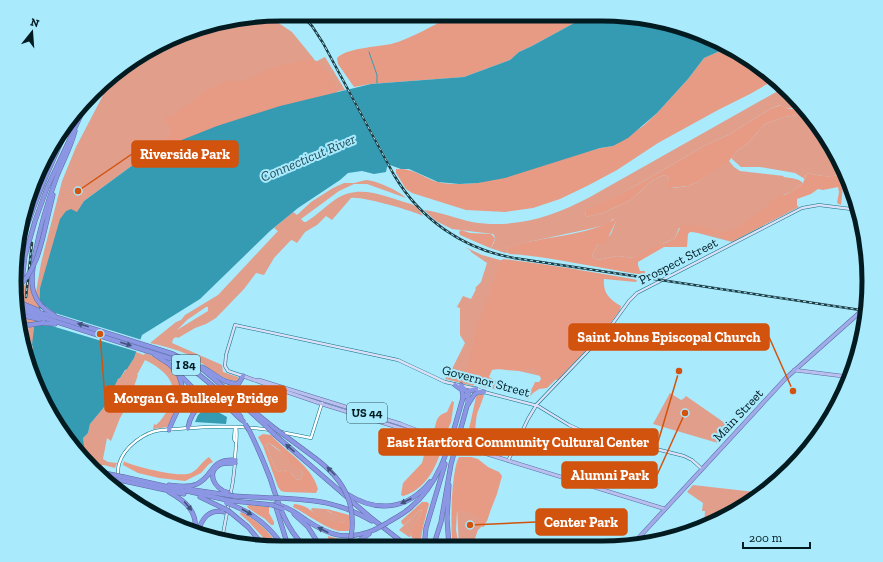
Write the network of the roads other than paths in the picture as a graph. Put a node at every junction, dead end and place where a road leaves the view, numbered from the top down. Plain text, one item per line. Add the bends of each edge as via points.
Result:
1 (79, 119) edge
2 (77, 122) junction
3 (60, 144) edge
4 (62, 166) junction
5 (852, 209) edge
6 (29, 218) edge
7 (31, 232) junction
8 (22, 262) edge
9 (21, 283) edge
10 (21, 288) edge
11 (23, 309) edge
12 (23, 309) edge
13 (31, 312) junction
14 (860, 312) edge
15 (59, 318) junction
16 (25, 324) edge
17 (62, 324) junction
18 (146, 350) junction
19 (193, 364) junction
20 (794, 370) junction
21 (177, 372) junction
22 (243, 376) junction
23 (844, 376) edge
24 (254, 380) junction
25 (455, 385) junction
26 (461, 385) junction
27 (476, 389) junction
28 (285, 391) junction
29 (467, 392) junction
30 (484, 392) junction
31 (463, 398) junction
32 (323, 399) junction
33 (239, 402) junction
34 (321, 404) junction
35 (536, 405) junction
36 (467, 406) junction
37 (244, 423) junction
38 (235, 426) junction
39 (188, 428) junction
40 (169, 430) junction
41 (442, 441) junction
42 (446, 455) junction
43 (508, 461) junction
44 (235, 462) junction
45 (264, 463) junction
46 (443, 464) junction
47 (702, 468) junction
48 (110, 476) edge
49 (111, 477) edge
50 (114, 477) junction
51 (448, 477) junction
52 (124, 479) junction
53 (118, 482) edge
54 (168, 485) junction
55 (336, 487) junction
56 (165, 490) junction
57 (200, 497) junction
58 (227, 498) junction
59 (233, 499) junction
60 (282, 507) junction
61 (665, 509) junction
62 (225, 510) junction
63 (195, 526) edge
64 (200, 528) edge
65 (374, 530) junction
66 (387, 531) junction
67 (223, 534) edge
68 (638, 539) edge
69 (259, 540) edge
70 (278, 541) edge
71 (286, 541) edge
72 (300, 541) edge
73 (317, 541) edge
74 (351, 541) edge
75 (358, 541) edge
76 (400, 541) edge
77 (424, 541) edge
78 (435, 541) edge
79 (449, 541) edge

1 - 2 highway
2 - 4 highway
2 - 7 highway via 47,188
3 - 6 highway
4 - 9 highway, bridge via 34,265
4 - 15 highway via 45,213 32,275 34,292 42,306
5 - 35 main road, Prospect Street via 819,205 802,208 639,292 602,336
7 - 8 highway
7 - 10 highway via 23,266
11 - 13 highway
12 - 13 highway
13 - 15 highway, I 84
13 - 17 highway
14 - 20 highway, Main Street
19 -> 15 highway, I 84 via 147,345
16 - 17 highway, bridge
17 -> 18 highway, I 84
18 - 21 highway, US 44
18 - 37 highway, I 84, bridge via 185,365 201,376 223,395
19 - 22 highway via 233,383 240,382
19 - 33 highway, I 84, bridge
20 - 23 main road
20 - 47 highway, Main Street
21 - 28 highway, US 44 via 194,389 205,394 259,388
21 - 40 highway via 182,385 182,399
22 - 24 main road, US 44
22 - 25 main road, Governor Street via 229,371 225,366 235,325 398,360
24 - 28 main road
24 - 32 main road, US 44
25 - 26 main road, Governor Street
25 - 31 highway via 462,390
26 - 27 main road, Governor Street
26 - 29 highway
27 - 29 highway
27 - 30 main road, Governor Street
28 - 34 main road, US 44
29 - 31 highway
29 - 36 highway
30 - 35 main road, Governor Street
30 - 36 highway via 474,395
31 - 42 highway
32 - 34 street
32 - 41 main road, US 44 via 410,427
55 -> 33 highway, I 84, bridge
74 -> 33 highway, bridge via 353,523 351,508 348,497 335,475 247,405
34 - 38 street via 311,438
34 - 41 main road, US 44
35 - 43 main road, Prospect Street
35 - 47 main road, Governor Street via 580,430 684,456
36 - 51 highway
37 - 39 highway via 224,406 208,402 196,410
37 - 45 highway, I 84, bridge
38 - 39 street
38 - 44 street
39 - 40 street
40 - 53 street via 149,434 127,450 121,459
41 - 43 main road, US 44, bridge
42 - 46 highway
42 - 77 highway
43 - 61 main road, US 44
44 - 54 highway via 219,462 196,484
44 - 58 highway via 220,465 214,474 216,487
44 - 67 main road
45 - 71 highway
45 - 72 highway, I 84 via 285,521
46 -> 55 highway via 422,491 396,505 368,504 356,500
46 - 65 highway, bridge via 419,500 407,511
47 - 61 highway, Main Street
48 - 50 highway
49 - 50 highway
50 - 52 highway, bridge
51 - 78 highway via 441,522
51 - 79 highway
52 - 54 highway
52 - 56 highway
52 - 58 highway
54 - 58 highway
55 - 66 highway, I 84
56 - 57 highway
56 -> 63 highway via 182,499 191,508
57 - 58 highway
57 - 62 highway
58 - 59 highway, bridge
58 - 59 highway, bridge
59 - 60 highway, bridge
59 - 66 highway, bridge via 258,497 317,500 336,504 364,516
59 -> 70 highway via 272,532
65 -> 60 highway via 351,536 333,534
60 - 73 highway via 303,521
61 - 68 highway, Main Street
62 - 64 highway via 215,511 206,516
62 - 69 highway, bridge via 248,527
65 - 75 highway
66 - 76 highway, I 84

